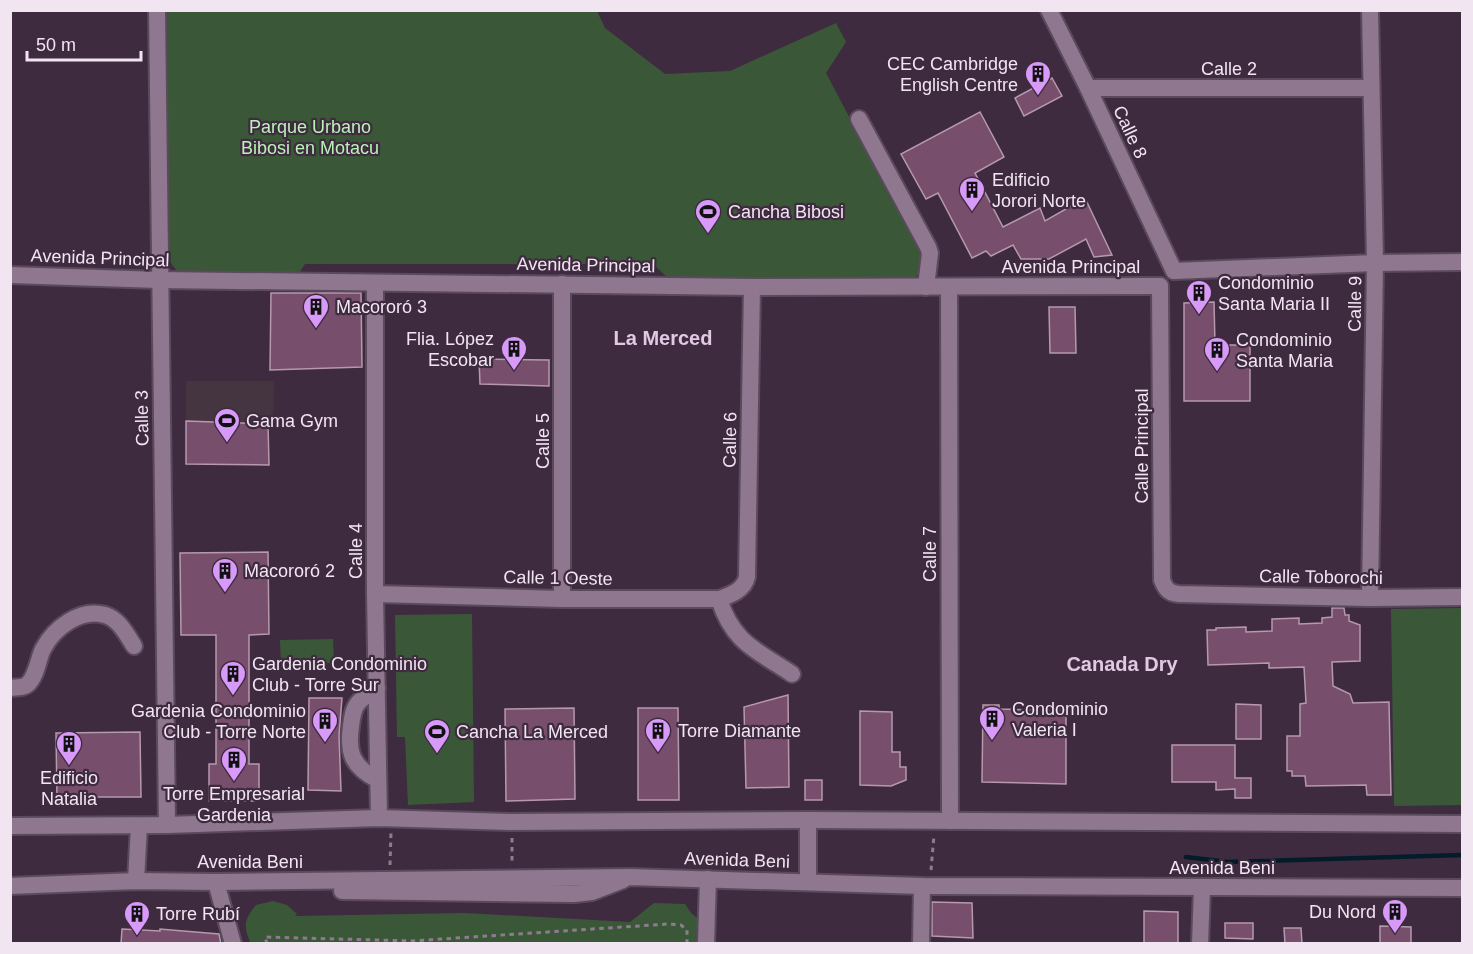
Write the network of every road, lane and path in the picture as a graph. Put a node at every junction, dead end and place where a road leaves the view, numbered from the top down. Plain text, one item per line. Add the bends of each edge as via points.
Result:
1 (157, 10) edge
2 (1049, 10) edge
3 (1370, 10) edge
4 (1088, 88) junction
5 (1370, 88) junction
6 (859, 119) dead end
7 (1462, 262) edge
8 (1375, 263) junction
9 (1174, 271) junction
10 (10, 275) edge
11 (159, 280) junction
12 (375, 283) junction
13 (562, 284) junction
14 (1160, 286) junction
15 (752, 287) junction
16 (926, 287) junction
17 (949, 287) junction
18 (739, 590) joint
19 (375, 594) junction
20 (1179, 594) joint
21 (1462, 597) edge
22 (1370, 598) junction
23 (562, 599) junction
24 (719, 599) junction
25 (134, 645) dead end
26 (792, 674) dead end
27 (10, 688) edge
28 (377, 688) junction
29 (378, 780) junction
30 (379, 818) junction
31 (808, 820) junction
32 (943, 821) junction
33 (1462, 824) edge
34 (167, 825) junction
35 (10, 826) edge
36 (139, 826) junction
37 (391, 831) dead end
38 (512, 836) dead end
39 (512, 867) dead end
40 (390, 869) dead end
41 (708, 879) junction
42 (136, 881) junction
43 (216, 882) junction
44 (808, 882) junction
45 (10, 886) edge
46 (926, 886) junction
47 (1202, 888) junction
48 (1462, 888) edge
49 (412, 942) edge
50 (232, 944) edge
51 (267, 944) edge
52 (687, 944) edge
53 (706, 944) edge
54 (921, 944) edge
55 (1200, 944) edge

1 - 11 street, Calle 3
2 - 4 street, Calle 8
3 - 5 street, Calle 9
4 - 5 street, Calle 2
4 - 9 street, Calle 8
5 - 8 street, Calle 9
6 - 16 street via 928,247
7 - 8 street
8 - 9 street
8 - 22 street, Calle 9
9 - 14 street
10 - 11 street, Avenida Principal
11 - 12 street, Avenida Principal
11 - 34 street, Calle 3
12 - 13 street, Avenida Principal
12 - 19 street, Calle 4
13 - 15 street, Avenida Principal
13 - 23 street, Calle 5
14 - 17 street, Avenida Principal
14 - 20 street, Calle Principal via 1162,580 1165,589
15 - 16 street, Avenida Principal
15 - 18 street, Calle 6 via 747,577
16 - 17 street, Avenida Principal
17 - 32 street, Calle 7
18 - 24 street, Calle 1 Oeste
19 - 23 street, Calle 1 Oeste
19 - 28 street, Calle 4
20 - 22 street, Calle Toborochi
21 - 22 street, Calle Toborochi
23 - 24 street, Calle 1 Oeste
24 - 26 street via 738,637
25 - 27 street via 119,624 106,615 88,614 53,633 28,684
28 - 29 street, Calle 4
28 - 29 street via 356,704 350,748 363,772
29 - 30 street, Calle 4
30 - 31 street, Avenida Beni via 511,822
30 - 34 street, Avenida Beni
31 - 32 street, Avenida Beni
31 - 44 street
32 - 33 street, Avenida Beni
32 - 46 path
34 - 36 street, Avenida Beni
35 - 36 street, Avenida Beni
36 - 42 street
37 - 40 path
38 - 39 path
41 - 43 street, Avenida Beni
41 - 44 street, Avenida Beni
41 - 53 street
42 - 43 street, Avenida Beni
42 - 45 street, Avenida Beni
43 - 50 street
44 - 46 street, Avenida Beni
46 - 47 street, Avenida Beni
46 - 54 street
47 - 48 street, Avenida Beni
47 - 55 street
49 - 51 path via 265,937
49 - 52 path via 668,924 687,930

